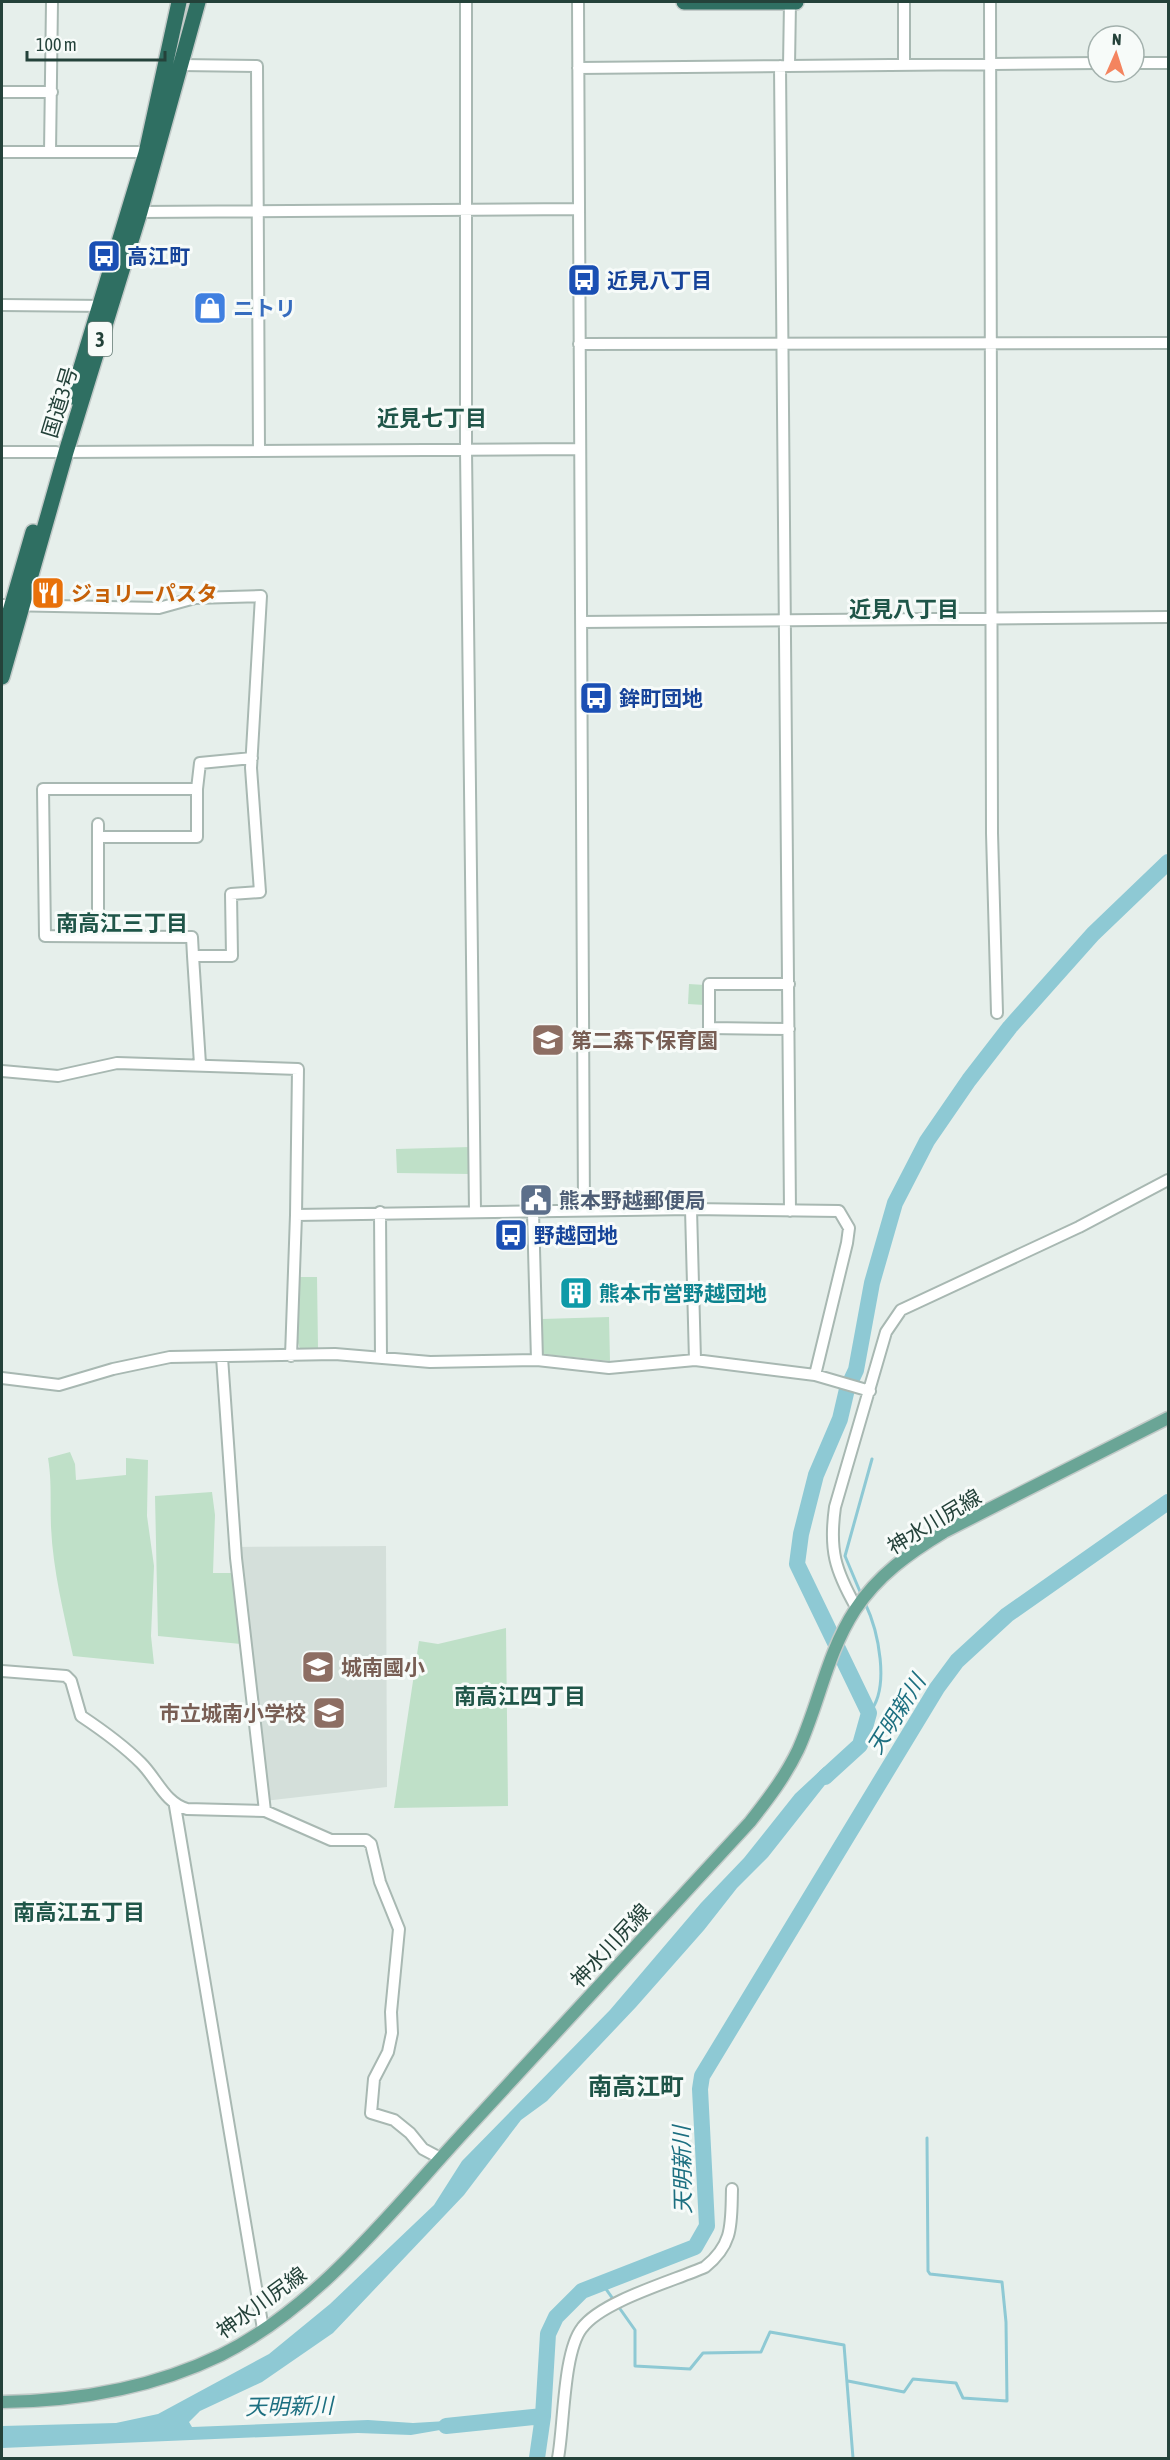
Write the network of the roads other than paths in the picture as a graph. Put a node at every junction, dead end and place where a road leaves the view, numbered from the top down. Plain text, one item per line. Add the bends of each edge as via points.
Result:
1 (52, 2) edge
2 (179, 2) edge
3 (197, 2) edge
4 (205, 2) edge
5 (466, 2) edge
6 (578, 2) edge
7 (684, 2) edge
8 (790, 2) edge
9 (796, 2) edge
10 (904, 2) edge
11 (990, 2) edge
12 (1086, 63) edge
13 (1146, 63) edge
14 (1168, 63) edge
15 (990, 64) junction
16 (181, 65) junction
17 (904, 65) junction
18 (785, 66) junction
19 (578, 68) junction
20 (2, 92) edge
21 (52, 92) junction
22 (2, 152) edge
23 (50, 152) junction
24 (151, 152) junction
25 (579, 209) junction
26 (466, 210) junction
27 (258, 211) junction
28 (140, 212) junction
29 (2, 305) edge
30 (104, 306) junction
31 (991, 343) junction
32 (1168, 343) edge
33 (579, 344) junction
34 (784, 344) junction
35 (580, 449) junction
36 (466, 450) junction
37 (260, 451) junction
38 (2, 452) edge
39 (61, 452) junction
40 (12, 606) edge
41 (1168, 617) edge
42 (991, 619) junction
43 (786, 621) junction
44 (581, 622) junction
45 (2, 639) edge
46 (2, 677) edge
47 (252, 758) junction
48 (197, 789) junction
49 (98, 824) dead end
50 (98, 837) junction
51 (98, 926) dead end
52 (193, 956) junction
53 (789, 984) junction
54 (997, 1013) dead end
55 (789, 1029) junction
56 (200, 1064) junction
57 (2, 1071) edge
58 (1168, 1180) edge
59 (691, 1209) junction
60 (585, 1211) junction
61 (790, 1211) junction
62 (380, 1212) junction
63 (475, 1212) junction
64 (533, 1212) junction
65 (297, 1215) junction
66 (291, 1356) junction
67 (222, 1357) junction
68 (381, 1358) junction
69 (537, 1360) junction
70 (695, 1360) junction
71 (815, 1375) junction
72 (2, 1378) edge
73 (868, 1391) junction
74 (1168, 1418) edge
75 (854, 1612) junction
76 (2, 1671) edge
77 (175, 1806) junction
78 (265, 1811) junction
79 (440, 2158) junction
80 (732, 2189) dead end
81 (263, 2329) junction
82 (2, 2402) edge
83 (558, 2458) edge

1 - 21 street
2 - 24 highway, 国道3号 / 3
3 - 4 highway
3 - 16 highway, 国道3号 / 3
5 - 26 street
6 - 19 street
7 - 8 highway
8 - 9 highway
8 - 18 street
10 - 17 street
11 - 15 street
12 - 15 street
13 - 14 street
15 - 17 street
15 - 31 street
16 - 24 highway, 国道3号 / 3
16 - 27 street via 257,66
17 - 18 street
18 - 19 street
18 - 34 street
19 - 25 street
20 - 21 street
21 - 23 street
22 - 23 street
23 - 24 street
24 - 28 highway, 国道3号 / 3
24 - 30 highway, 国道3号 / 3
25 - 26 street
25 - 33 street
26 - 27 street
26 - 36 street
27 - 28 street
27 - 37 street
28 - 30 highway, 国道3号 / 3
29 - 30 street
30 - 39 highway, 国道3号 / 3
31 - 32 street
31 - 34 street
31 - 42 street
33 - 34 street
33 - 35 street
34 - 43 street
35 - 36 street
35 - 44 street
36 - 37 street
36 - 63 street
37 - 39 street
38 - 39 street
39 - 40 highway, 国道3号 / 3
40 - 45 highway, 国道3号 / 3
40 - 46 highway, 国道3号 / 3
40 - 47 street via 159,608 195,598 261,596
41 - 42 street
42 - 43 street
42 - 54 street
43 - 44 street
43 - 53 street
44 - 60 street
47 - 48 street via 200,764
47 - 52 street via 260,892 231,894 232,956
48 - 50 street via 197,837
48 - 52 street via 43,789 45,936 192,937
49 - 50 street
50 - 51 street
52 - 56 street
53 - 55 street
53 - 55 street via 710,984 709,1028
55 - 61 street
56 - 57 street via 117,1064 58,1076
56 - 65 street via 298,1069
58 - 73 street via 901,1310 886,1332
59 - 60 street
59 - 61 street
59 - 70 street
60 - 64 street
61 - 71 street via 839,1211 849,1228
62 - 63 street
62 - 65 street
62 - 68 street
63 - 64 street
64 - 69 street
65 - 66 street
66 - 67 street
66 - 68 street
67 - 72 street via 170,1357 59,1385
67 - 78 street via 236,1558
68 - 69 street via 430,1362
69 - 70 street via 609,1368
70 - 71 street
71 - 73 street
73 - 75 street via 831,1530 833,1559
74 - 75 main road, 神水川尻線 via 912,1551 879,1580
75 - 79 main road, 神水川尻線 via 826,1669 798,1750 778,1786 750,1822
76 - 77 street via 66,1676 81,1716 142,1764
77 - 78 street
77 - 81 street
78 - 79 street via 331,1840 366,1840 371,1844 380,1882 399,1929 392,2034 374,2079 371,2113 394,2120 423,2149
79 - 81 main road, 神水川尻線 via 324,2281
80 - 83 street via 731,2232 714,2260 619,2302 581,2328 572,2351
81 - 82 main road, 神水川尻線 via 222,2354 144,2385 84,2397

